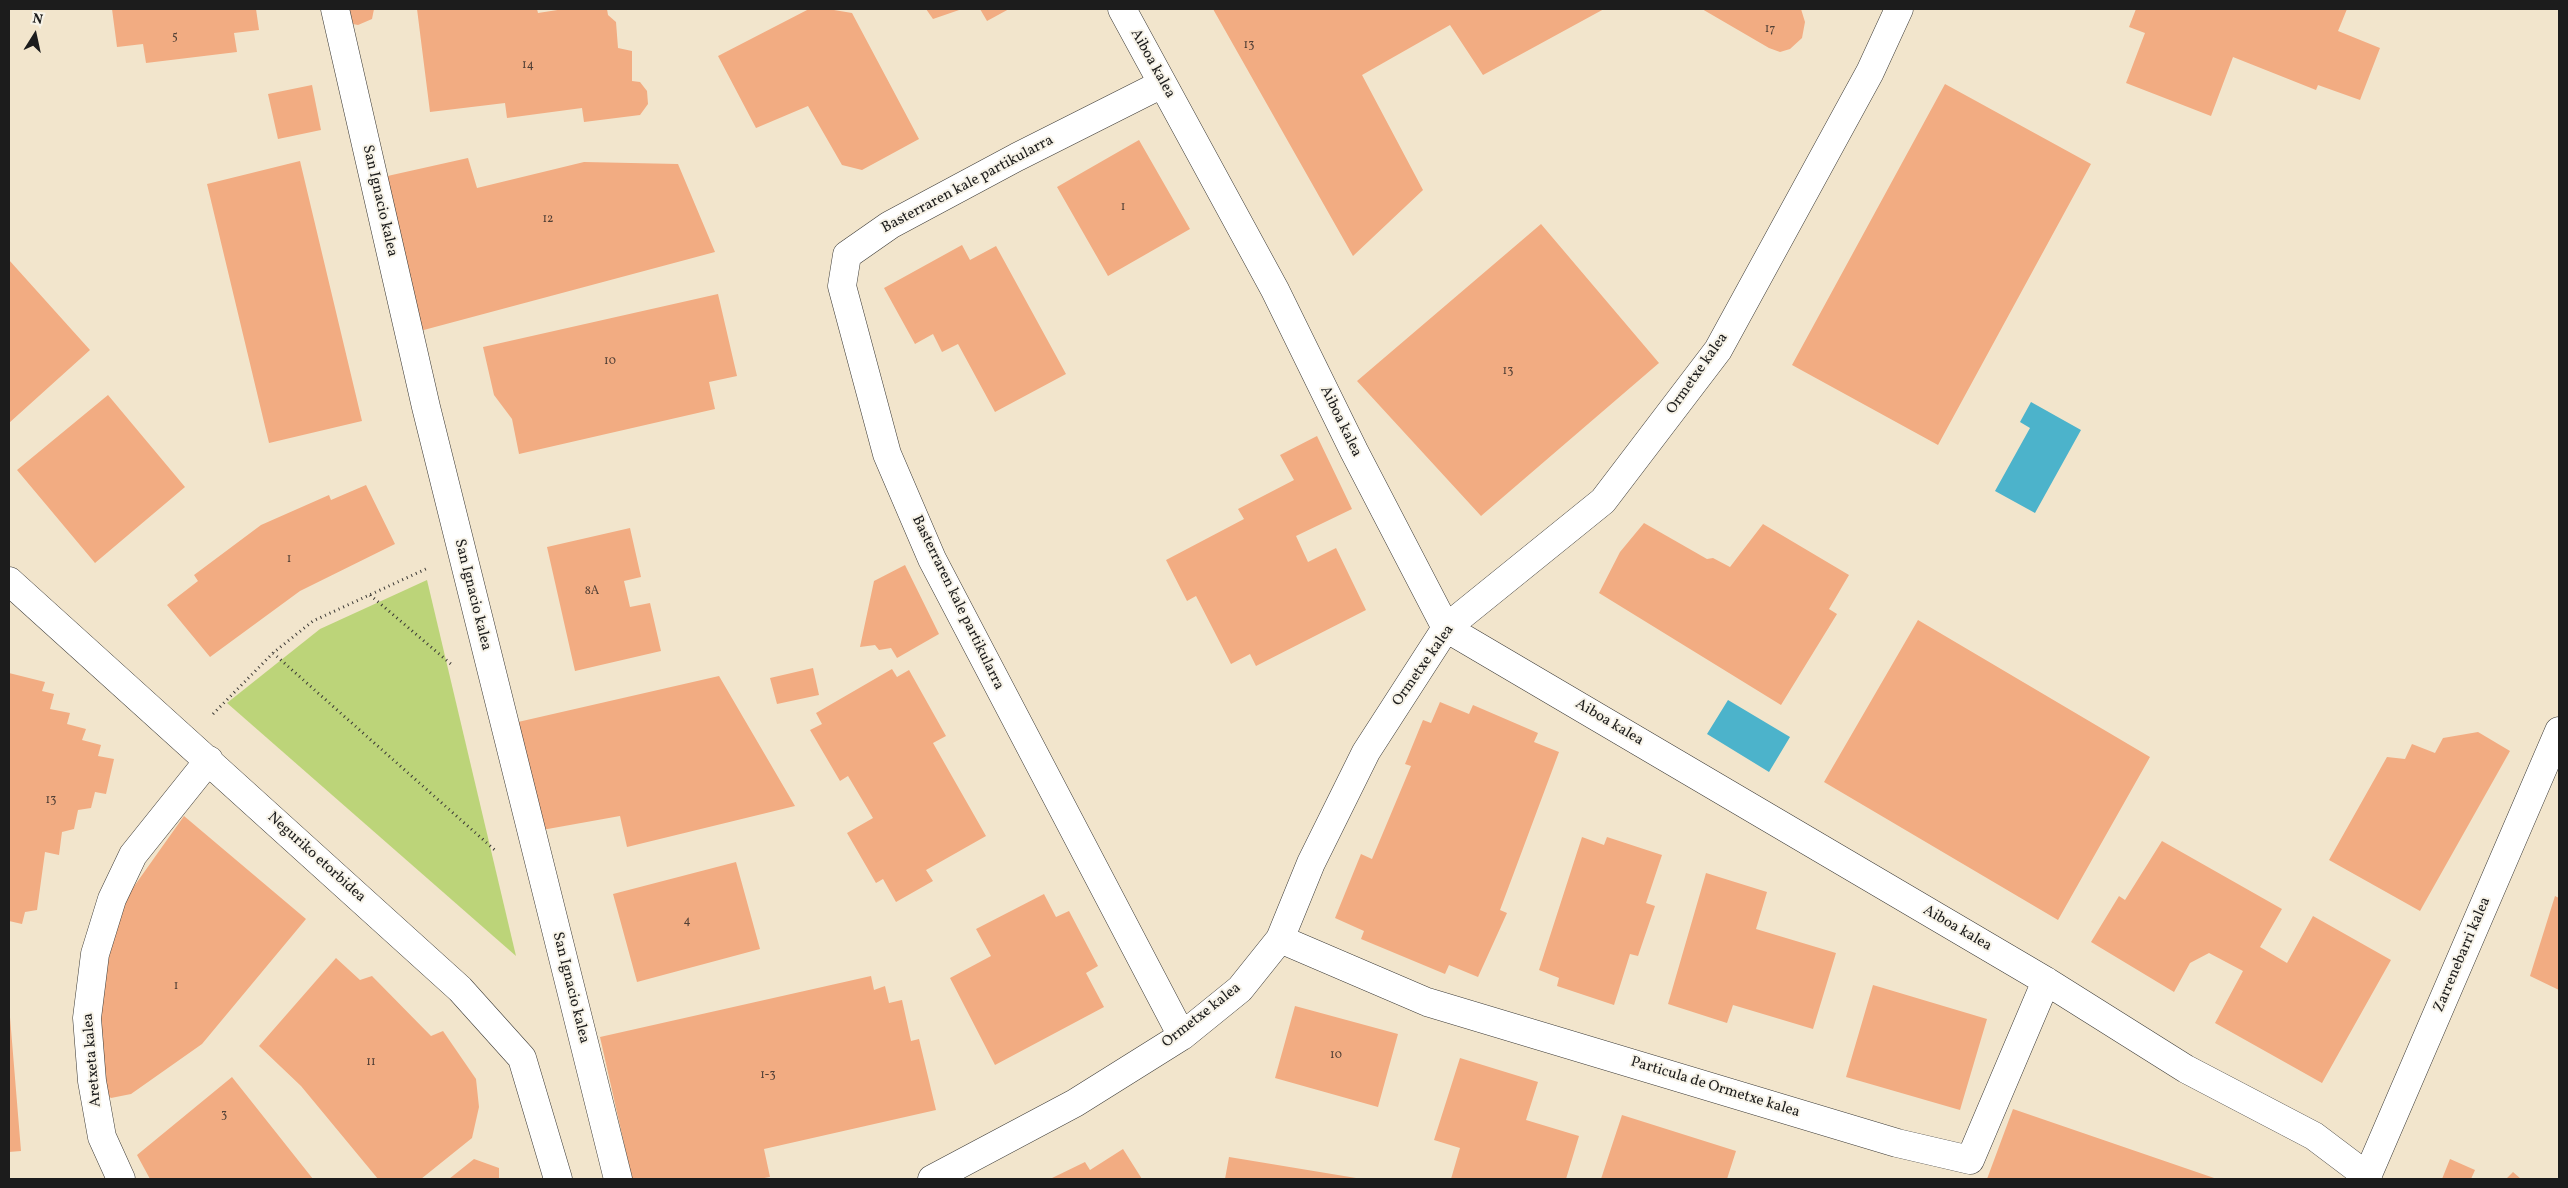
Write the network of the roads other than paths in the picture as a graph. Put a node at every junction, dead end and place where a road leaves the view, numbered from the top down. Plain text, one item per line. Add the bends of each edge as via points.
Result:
1 (335, 9) edge
2 (1122, 9) edge
3 (1899, 9) edge
4 (1162, 84) junction
5 (9, 581) edge
6 (1446, 628) junction
7 (2559, 731) edge
8 (209, 760) junction
9 (1280, 939) junction
10 (2046, 980) junction
11 (1182, 1036) junction
12 (2367, 1178) edge
13 (120, 1179) edge
14 (558, 1179) edge
15 (618, 1179) edge
16 (935, 1179) edge

1 - 15 street, San Ignacio kalea via 426,406
2 - 4 street, Aiboa kalea
3 - 6 street, Ormetxe kalea via 1870,72 1718,350 1603,501
4 - 6 street, Aiboa kalea via 1276,290 1354,452
4 - 11 street, Basterraren kale partikularra via 890,225 847,255 842,286 887,454 932,559
5 - 8 street, Neguriko etorbidea
6 - 9 street, Ormetxe kalea via 1366,752 1311,863
6 - 10 street, Aiboa kalea
7 - 12 street, Zarrenebarri kalea
8 - 13 street, Aretxeta kalea via 133,854 112,898 96,954 87,1018 92,1081 102,1136
8 - 14 street, Neguriko etorbidea via 460,989 522,1058
9 - 10 street, Particula de Ormetxe kalea via 1427,1002 1888,1140 1970,1160
9 - 11 street, Ormetxe kalea via 1240,989
10 - 12 street, Aiboa kalea via 2186,1069 2314,1136
11 - 16 street, Ormetxe kalea via 1075,1103

